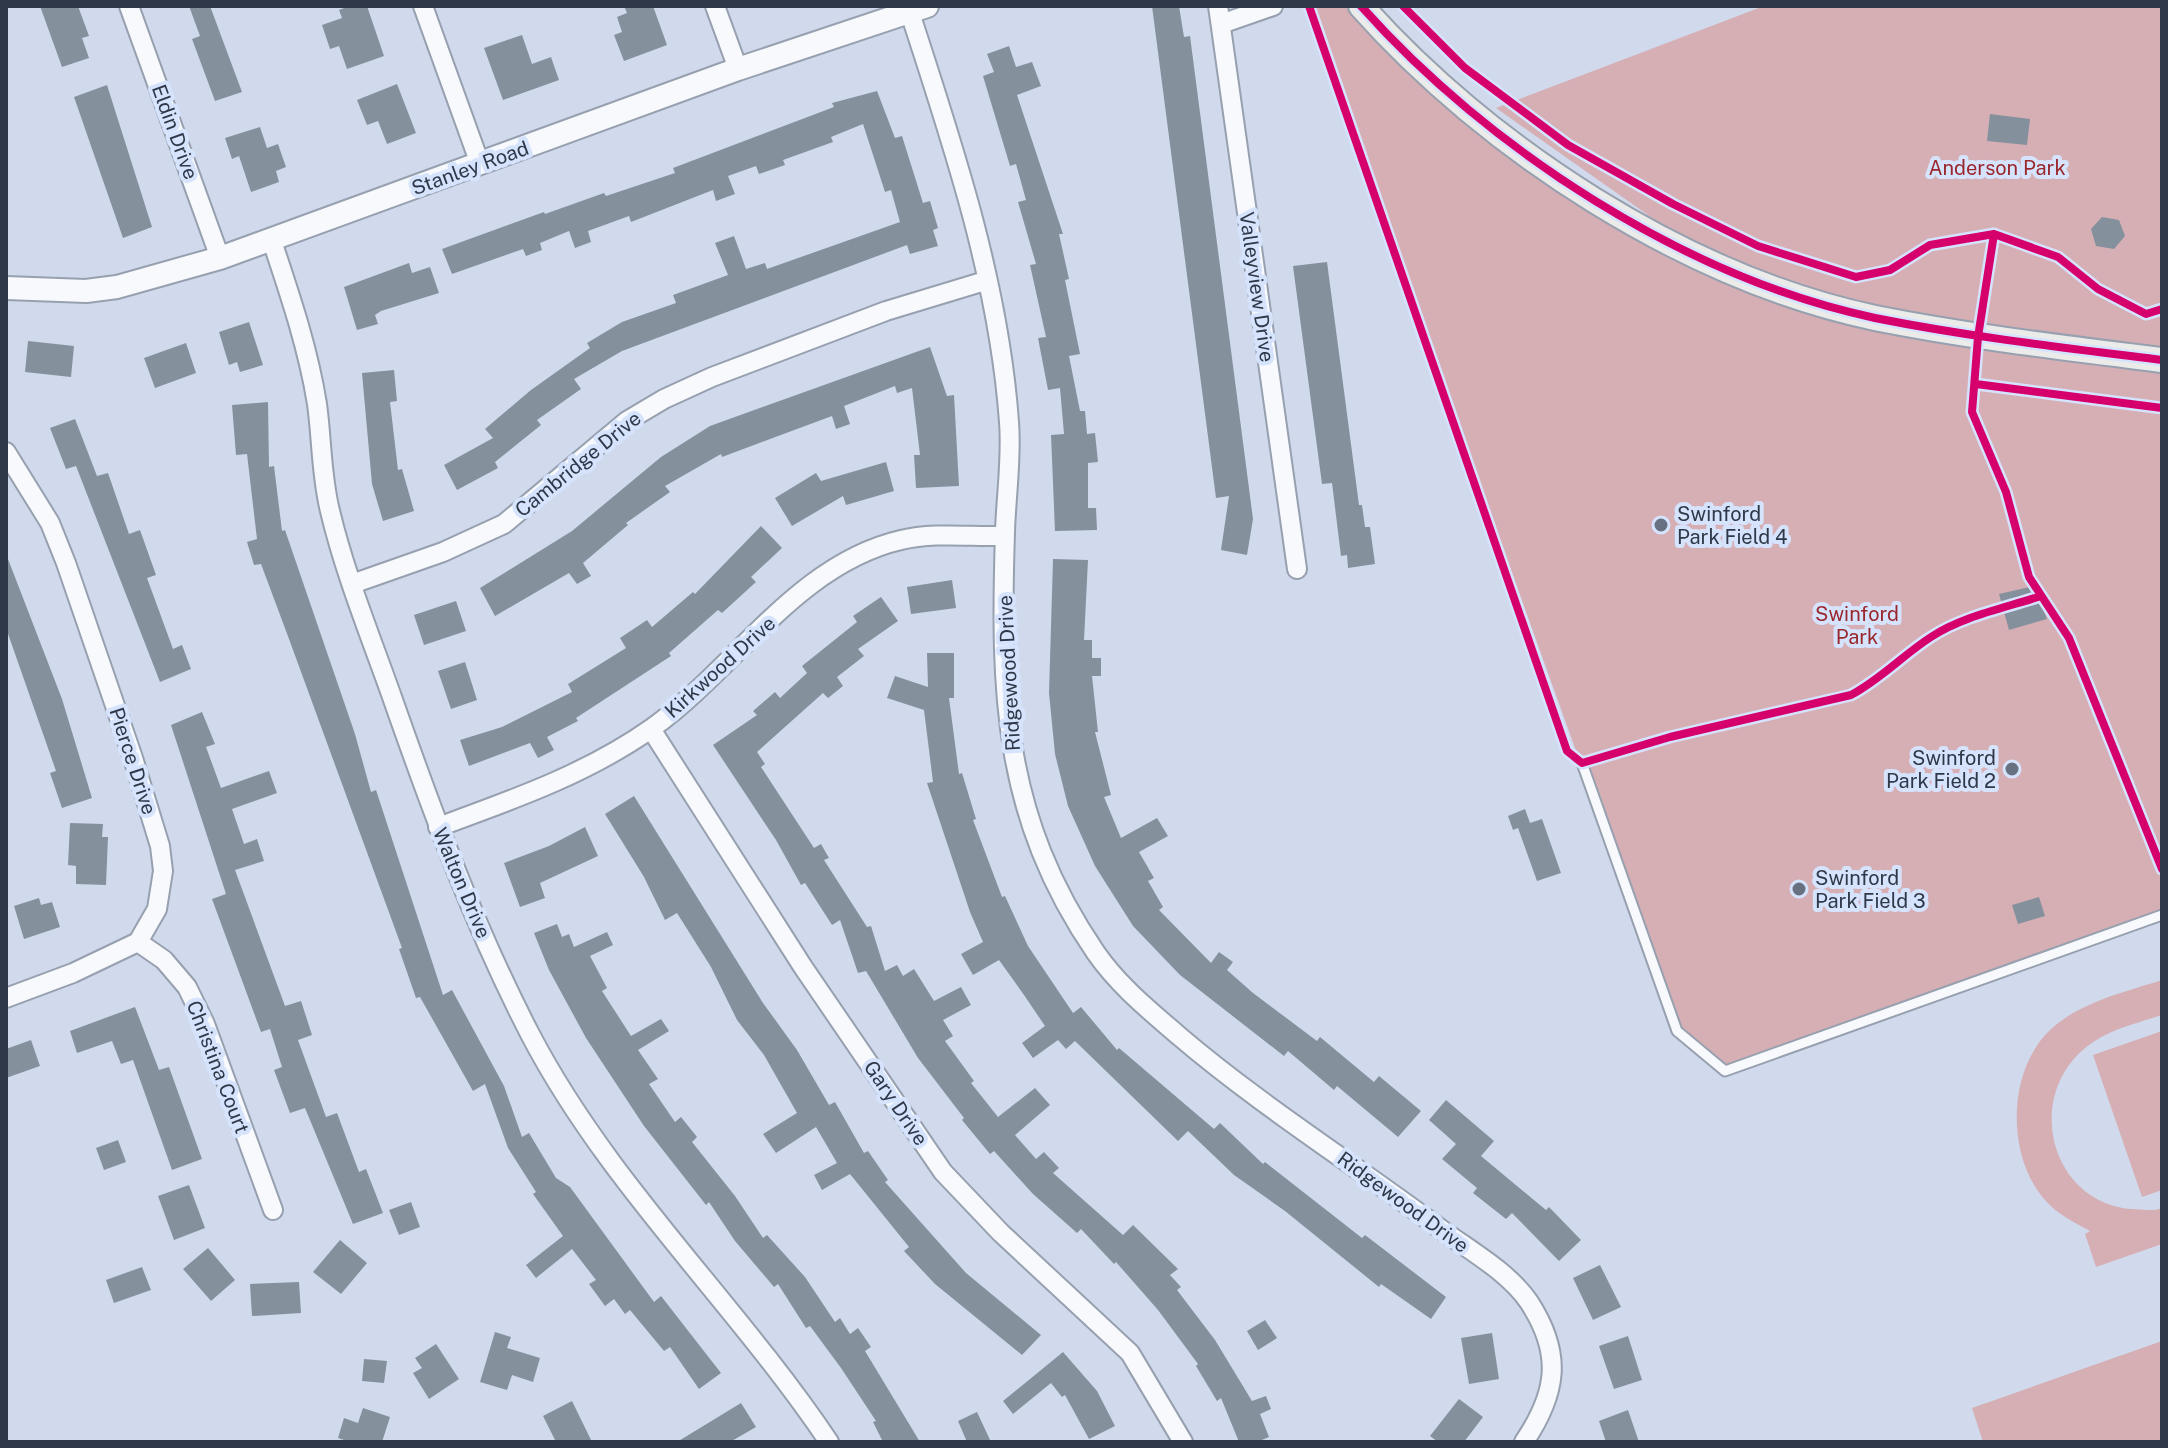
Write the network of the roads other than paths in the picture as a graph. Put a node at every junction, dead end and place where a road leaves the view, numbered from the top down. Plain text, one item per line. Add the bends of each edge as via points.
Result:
1 (129, 6) edge
2 (423, 6) edge
3 (715, 6) edge
4 (1273, 6) edge
5 (1361, 6) edge
6 (918, 9) edge
7 (1219, 15) edge
8 (738, 69) junction
9 (480, 164) junction
10 (272, 241) junction
11 (220, 258) junction
12 (985, 281) junction
13 (6, 288) edge
14 (2162, 360) edge
15 (6, 452) edge
16 (1005, 536) junction
17 (1297, 569) dead end
18 (352, 584) junction
19 (651, 729) junction
20 (1582, 763) dead end
21 (438, 827) junction
22 (2162, 915) edge
23 (138, 942) junction
24 (6, 998) edge
25 (273, 1210) dead end
26 (824, 1440) edge
27 (1183, 1442) edge
28 (1524, 1442) edge

1 - 11 street, Eldin Drive
2 - 9 street
3 - 8 street
4 - 7 street
5 - 14 main road via 1462,105 1542,167 1624,218 1697,254 1776,288 1873,317 1978,337
6 - 8 street, Stanley Road
6 - 12 street, Ridgewood Drive
7 - 17 street, Valleyview Drive
8 - 9 street, Stanley Road
9 - 10 street, Stanley Road
10 - 11 street, Stanley Road
10 - 18 street, Walton Drive via 301,327 316,401 324,484
11 - 13 street, Stanley Road via 117,287
12 - 16 street, Ridgewood Drive via 1010,425
12 - 18 street, Cambridge Drive via 886,311 664,399 627,421 504,524
15 - 23 street, Pierce Drive via 50,523 66,563 160,846 163,887
16 - 19 street, Kirkwood Drive via 904,539 836,566
16 - 28 street, Ridgewood Drive via 1008,734 1028,821 1078,924 1125,990 1215,1067 1522,1293 1543,1333 1552,1374 1549,1400
18 - 21 street, Walton Drive
19 - 21 street, Kirkwood Drive via 532,793
19 - 27 street, Gary Drive via 803,967 943,1172 1130,1353
20 - 22 lane via 1677,1031 1725,1071
21 - 26 street, Walton Drive via 498,970 589,1133 704,1276
23 - 24 street
23 - 25 street, Christina Court via 164,960 187,987

